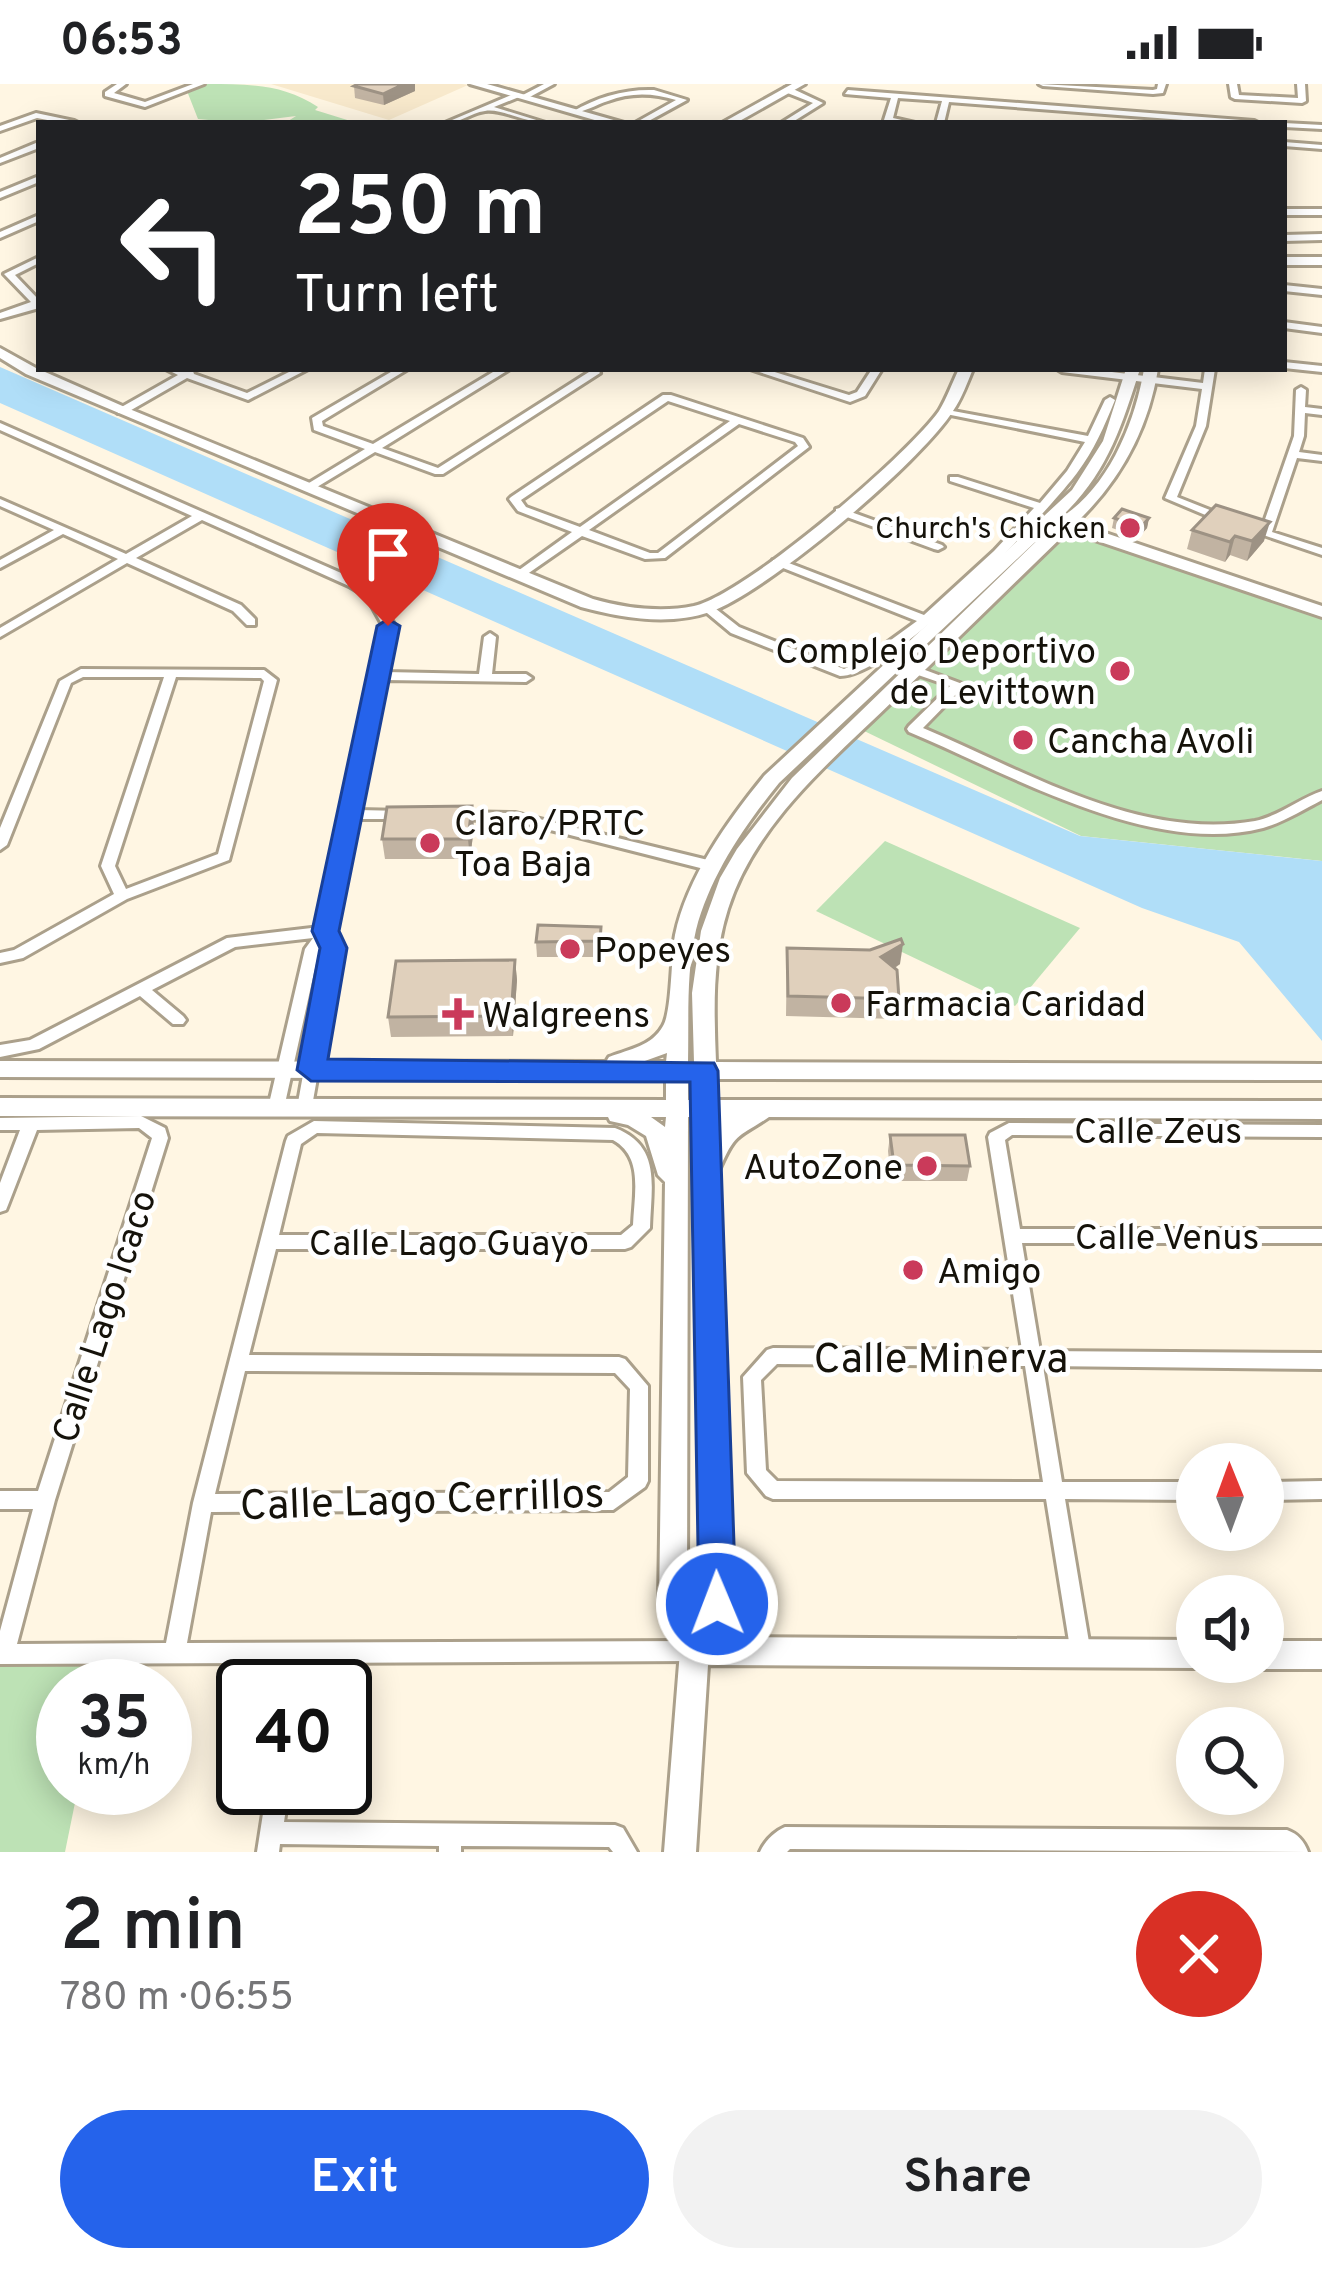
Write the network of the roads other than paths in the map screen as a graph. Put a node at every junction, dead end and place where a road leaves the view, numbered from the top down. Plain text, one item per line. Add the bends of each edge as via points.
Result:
1 (122, 84) edge
2 (200, 84) edge
3 (476, 84) edge
4 (550, 84) edge
5 (1043, 84) edge
6 (1162, 84) edge
7 (1233, 84) edge
8 (1301, 84) edge
9 (1054, 85) edge
10 (1093, 86) edge
11 (794, 87) edge
12 (848, 92) dead end
13 (519, 96) junction
14 (895, 96) junction
15 (946, 100) junction
16 (998, 104) junction
17 (489, 108) junction
18 (1051, 108) junction
19 (576, 112) junction
20 (60, 120) edge
21 (457, 120) edge
22 (531, 120) edge
23 (607, 120) edge
24 (645, 120) edge
25 (734, 120) edge
26 (790, 120) edge
27 (894, 120) edge
28 (941, 120) edge
29 (995, 120) edge
30 (1190, 120) edge
31 (1287, 125) edge
32 (0, 128) edge
33 (1322, 128) edge
34 (1287, 144) edge
35 (36, 146) edge
36 (1322, 147) edge
37 (0, 161) edge
38 (36, 180) edge
39 (0, 195) edge
40 (1287, 212) edge
41 (1322, 212) edge
42 (36, 219) edge
43 (0, 235) edge
44 (1322, 237) edge
45 (1287, 238) edge
46 (36, 261) edge
47 (1287, 261) edge
48 (1322, 261) edge
49 (1287, 288) edge
50 (1322, 292) edge
51 (36, 302) edge
52 (36, 305) edge
53 (0, 316) edge
54 (1287, 326) edge
55 (1322, 330) edge
56 (0, 352) edge
57 (1287, 364) edge
58 (1322, 368) edge
59 (191, 372) edge
60 (297, 372) edge
61 (398, 372) edge
62 (500, 372) edge
63 (595, 372) edge
64 (763, 372) edge
65 (875, 372) edge
66 (964, 372) edge
67 (1109, 372) edge
68 (1210, 372) edge
69 (1141, 374) edge
70 (1209, 387) junction
71 (1301, 390) dead end
72 (1110, 400) dead end
73 (1302, 410) junction
74 (122, 411) junction
75 (946, 411) junction
76 (1322, 412) edge
77 (739, 418) junction
78 (0, 427) edge
79 (17, 435) junction
80 (1093, 440) junction
81 (0, 444) edge
82 (371, 449) junction
83 (1294, 454) junction
84 (1322, 458) edge
85 (954, 479) dead end
86 (308, 488) junction
87 (0, 502) edge
88 (840, 511) junction
89 (200, 516) junction
90 (1053, 518) junction
91 (64, 529) junction
92 (580, 532) junction
93 (1265, 533) junction
94 (938, 547) dead end
95 (1322, 552) edge
96 (128, 558) junction
97 (777, 562) junction
98 (0, 565) edge
99 (519, 575) junction
100 (707, 608) junction
101 (1322, 612) edge
102 (923, 619) junction
103 (251, 622) dead end
104 (0, 634) edge
105 (490, 637) dead end
106 (896, 663) junction
107 (916, 670) junction
108 (171, 674) junction
109 (380, 676) junction
110 (485, 676) junction
111 (526, 678) dead end
112 (1322, 796) edge
113 (351, 814) junction
114 (422, 815) edge
115 (445, 816) edge
116 (0, 845) edge
117 (712, 866) junction
118 (122, 896) junction
119 (326, 931) junction
120 (0, 958) edge
121 (140, 988) junction
122 (178, 1020) dead end
123 (678, 1021) junction
124 (704, 1030) junction
125 (0, 1052) edge
126 (0, 1069) edge
127 (284, 1070) junction
128 (311, 1070) junction
129 (593, 1070) junction
130 (676, 1071) junction
131 (704, 1071) junction
132 (795, 1071) junction
133 (1322, 1072) edge
134 (0, 1107) edge
135 (275, 1108) junction
136 (576, 1109) junction
137 (676, 1109) junction
138 (704, 1109) junction
139 (784, 1109) junction
140 (1322, 1110) edge
141 (310, 1117) junction
142 (0, 1124) edge
143 (31, 1124) junction
144 (1322, 1131) edge
145 (706, 1177) junction
146 (675, 1189) junction
147 (0, 1205) edge
148 (1012, 1236) junction
149 (1322, 1236) edge
150 (272, 1242) junction
151 (1032, 1358) junction
152 (1322, 1361) edge
153 (239, 1363) junction
154 (1322, 1490) edge
155 (1284, 1491) edge
156 (1054, 1492) junction
157 (1176, 1492) edge
158 (0, 1500) edge
159 (45, 1500) junction
160 (203, 1503) junction
161 (694, 1651) junction
162 (2, 1654) edge
163 (1082, 1654) junction
164 (1176, 1654) edge
165 (1284, 1654) edge
166 (175, 1655) junction
167 (297, 1655) junction
168 (1322, 1655) edge
169 (296, 1659) edge
170 (270, 1842) edge
171 (451, 1843) edge
172 (626, 1852) edge
173 (680, 1852) edge
174 (771, 1852) edge
175 (1298, 1852) edge

1 - 2 street via 108,94 145,104
3 - 13 street
4 - 13 street
5 - 9 street
6 - 10 street via 1160,92
7 - 8 street via 1235,98 1292,103 1302,101
9 - 10 street
9 - 18 street
11 - 25 street
11 - 26 street via 820,103
12 - 14 street
13 - 17 street
13 - 19 street
14 - 15 street
14 - 27 street
15 - 16 street
15 - 28 street
16 - 18 street
16 - 29 street
17 - 21 street
17 - 22 street
18 - 30 street
19 - 23 street
19 - 24 street via 627,87 682,100
20 - 32 street via 36,115
31 - 33 street
34 - 36 street
35 - 37 street
38 - 39 street
40 - 41 street
42 - 43 street
44 - 45 street
46 - 51 street via 9,274
47 - 48 street
49 - 50 street
52 - 53 street
54 - 55 street
56 - 74 street
57 - 58 street
59 - 60 street via 248,397
59 - 74 street
61 - 82 street via 316,420 318,428
62 - 82 street
63 - 82 street via 440,472
64 - 65 street via 850,399
66 - 75 street
67 - 69 street
68 - 70 street
69 - 70 street
69 - 90 street via 1140,420 1118,465
70 - 93 street via 1172,498
71 - 73 street
72 - 80 street
73 - 76 street
73 - 83 street
74 - 86 street
75 - 80 street
75 - 88 street via 903,460
77 - 92 street
77 - 92 street via 667,398 515,499
77 - 92 street via 804,448 661,556
78 - 79 street
79 - 81 street
79 - 89 street
80 - 90 street
82 - 86 street
83 - 84 street
83 - 93 street
85 - 90 street
86 - 99 street
87 - 91 street
88 - 94 street
88 - 97 street
89 - 96 street
89 - 109 street via 372,595 388,626
90 - 101 street
90 - 102 street
90 - 106 street
90 - 107 street
91 - 96 street
91 - 98 street
92 - 99 street
93 - 95 street
96 - 103 street
96 - 104 street
97 - 100 street
97 - 102 street
99 - 100 street via 618,612
100 - 102 street via 735,630 844,673 860,670
105 - 110 street
106 - 107 street
106 - 117 street via 772,779
107 - 112 street via 959,685 914,729 1116,815 1257,825
107 - 124 street via 762,824 704,946
108 - 116 street via 81,673 66,681
108 - 118 street via 108,866
108 - 118 street via 271,680 224,857
109 - 110 street
109 - 113 street
110 - 111 street
113 - 114 street
113 - 119 street
115 - 117 street via 515,817
117 - 123 street via 686,929
118 - 120 street
119 - 121 street via 232,942
119 - 127 street via 311,949
119 - 128 street via 333,948
121 - 122 street
121 - 125 street via 33,1045
123 - 129 street via 661,1046
123 - 130 street
124 - 131 street
124 - 132 street via 715,1050
126 - 127 street
127 - 128 street
127 - 135 street
128 - 129 street
128 - 141 street
129 - 130 street
130 - 131 street
130 - 137 street
131 - 132 street
131 - 138 street
132 - 133 street
134 - 135 street
135 - 141 street
136 - 137 street
136 - 141 street
136 - 146 street via 633,1117 656,1131
137 - 138 street
137 - 146 street
138 - 139 street
138 - 145 street
139 - 140 street
139 - 145 street via 733,1121
141 - 150 street via 294,1142
141 - 150 street, Calle Lago Guayo via 615,1133 642,1153 641,1228 625,1242
142 - 143 street
143 - 147 street
143 - 159 street, Calle Lago Icaco via 141,1122 159,1132
144 - 148 street, Calle Zeus via 1010,1129 996,1137
145 - 161 street via 717,1604
146 - 161 street via 673,1605
148 - 149 street, Calle Venus
148 - 151 street
150 - 153 street
151 - 152 street, Calle Minerva
151 - 156 street
151 - 156 street, Calle Minerva via 773,1356 752,1377 758,1473 773,1490
153 - 160 street
153 - 160 street, Calle Lago Cerrillos via 619,1365 639,1387 638,1481 613,1501
154 - 155 street
156 - 157 street, Calle Minerva
156 - 163 street
158 - 159 street
159 - 162 street, Calle Lago Icaco
160 - 166 street
161 - 163 street
161 - 167 street
161 - 173 street
162 - 166 street
163 - 164 street
165 - 168 street
166 - 167 street
167 - 169 street
170 - 171 street
171 - 172 street via 615,1836
174 - 175 street via 785,1838 1287,1841

